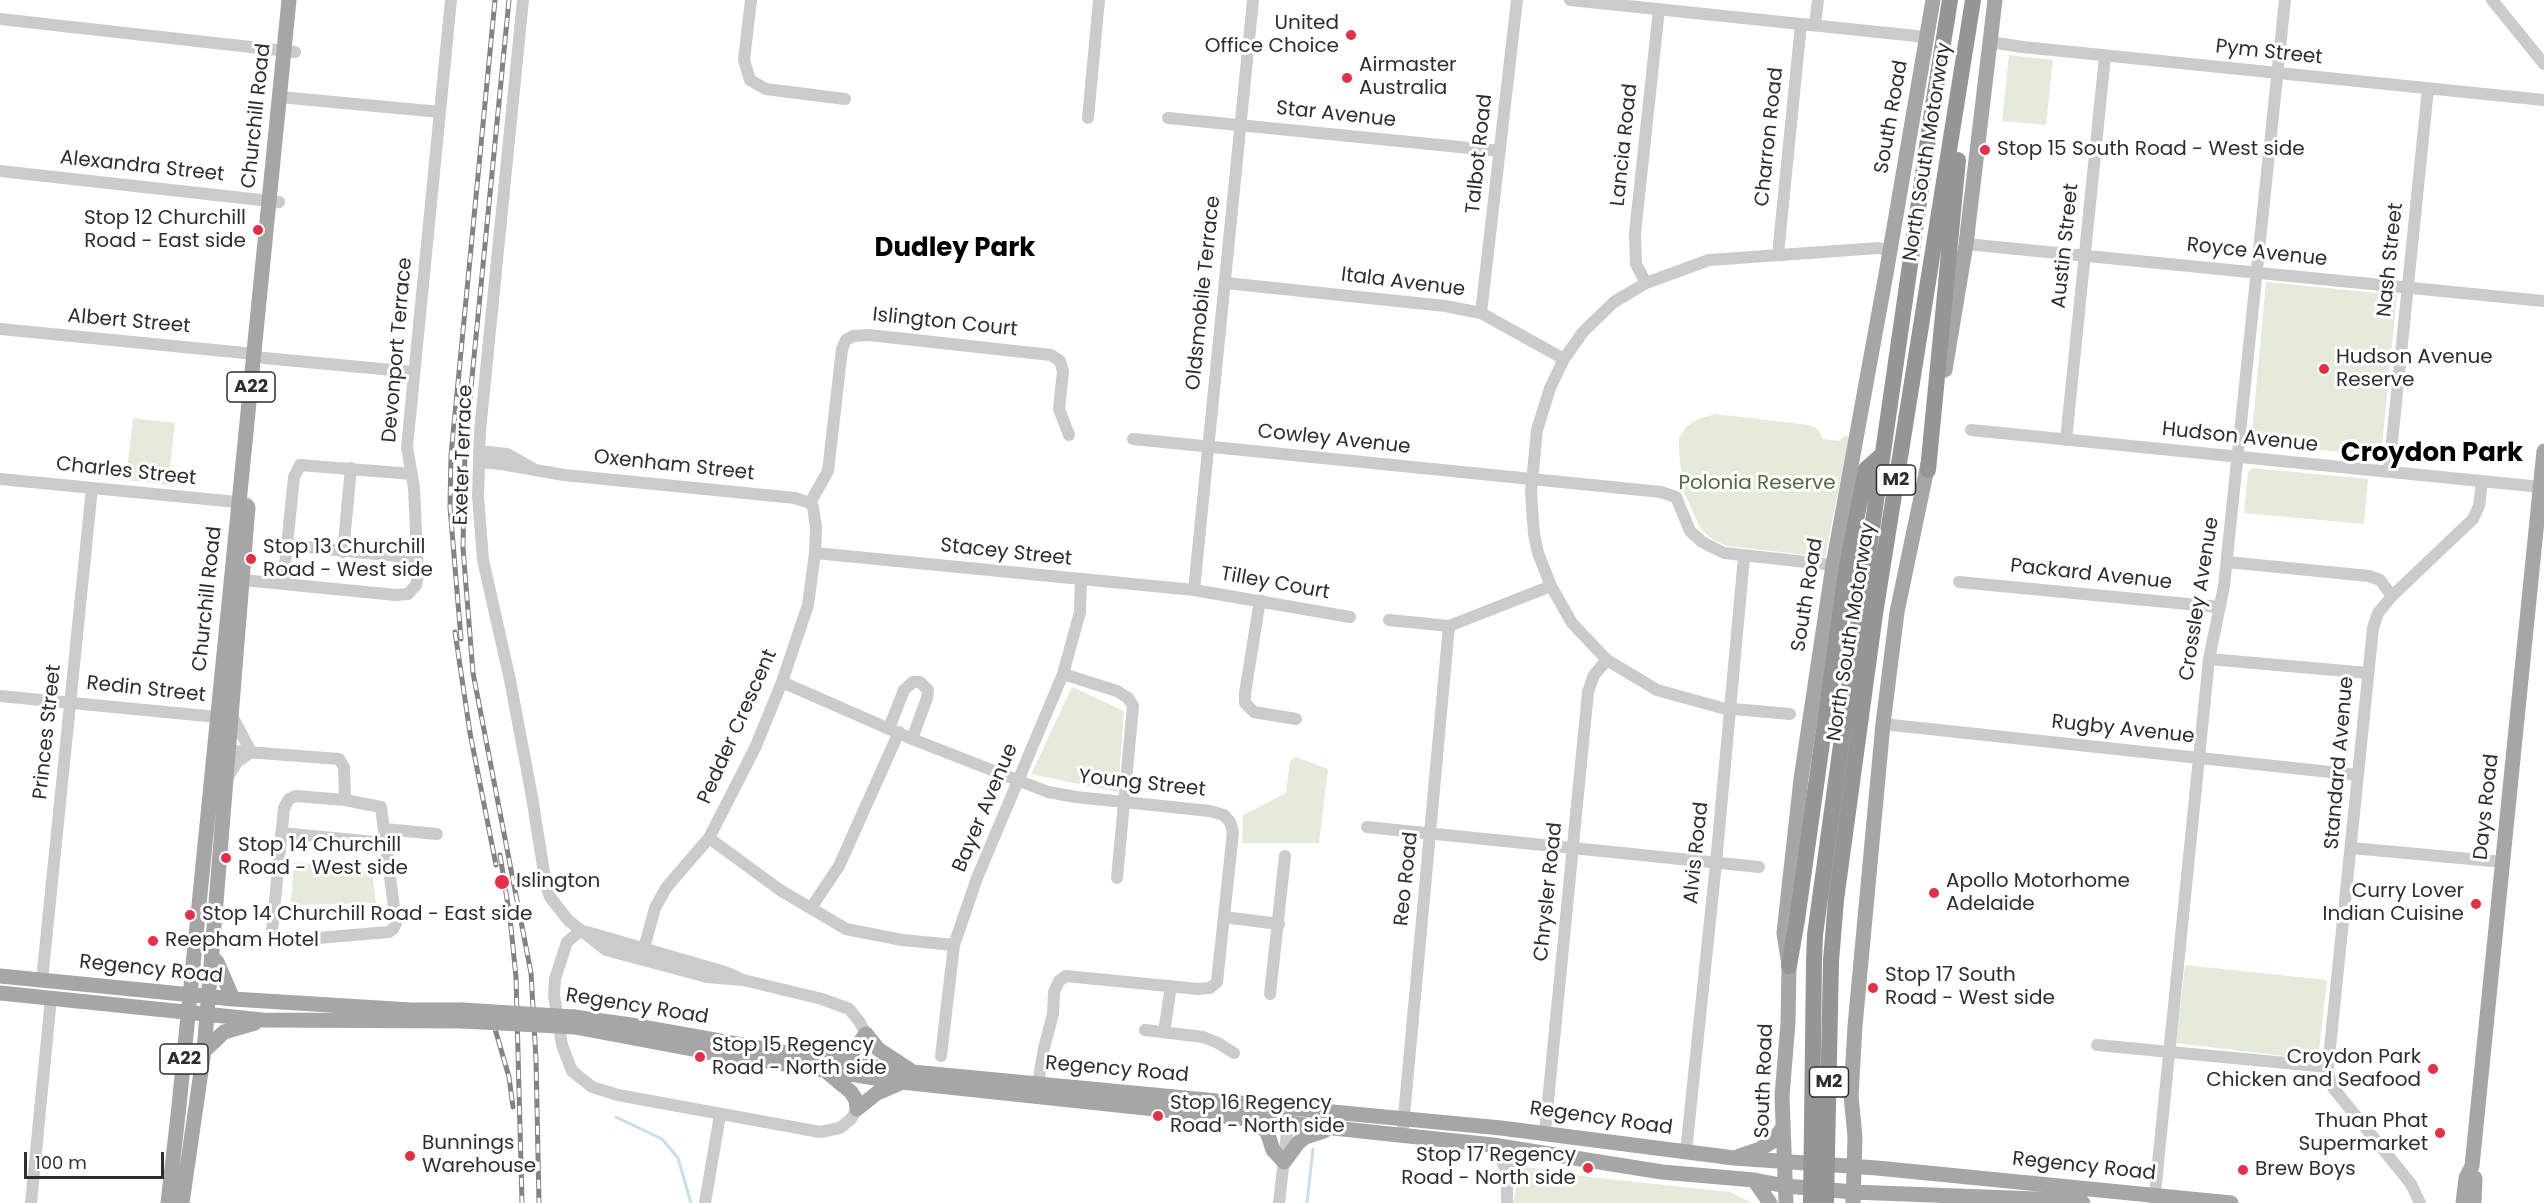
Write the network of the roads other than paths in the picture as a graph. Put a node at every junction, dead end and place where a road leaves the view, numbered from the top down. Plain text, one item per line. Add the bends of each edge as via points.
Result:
1 (289, 0) edge
2 (300, 0) edge
3 (451, 0) edge
4 (523, 0) edge
5 (751, 0) edge
6 (1099, 0) edge
7 (1253, 0) edge
8 (1517, 0) edge
9 (1570, 0) edge
10 (1818, 0) edge
11 (1933, 0) edge
12 (1950, 0) edge
13 (1973, 0) edge
14 (1995, 0) edge
15 (2285, 0) edge
16 (2492, 0) edge
17 (1666, 6) edge
18 (0, 19) edge
19 (1801, 24) junction
20 (1815, 25) junction
21 (1926, 37) junction
22 (1989, 42) junction
23 (290, 51) junction
24 (2105, 56) junction
25 (2544, 64) edge
26 (2279, 74) junction
27 (2428, 89) junction
28 (285, 98) junction
29 (845, 99) dead end
30 (2544, 100) edge
31 (440, 112) junction
32 (1088, 118) dead end
33 (1168, 118) dead end
34 (1955, 123) junction
35 (1240, 125) junction
36 (1500, 151) junction
37 (0, 171) edge
38 (274, 201) junction
39 (1966, 244) junction
40 (1890, 251) junction
41 (1778, 254) junction
42 (2085, 256) junction
43 (2258, 273) junction
44 (1646, 283) junction
45 (1226, 284) junction
46 (2408, 288) junction
47 (2544, 301) edge
48 (1481, 313) junction
49 (0, 329) edge
50 (260, 356) junction
51 (1564, 358) junction
52 (414, 372) junction
53 (1971, 430) dead end
54 (1069, 435) dead end
55 (1132, 439) dead end
56 (2066, 440) junction
57 (1209, 447) junction
58 (2544, 451) edge
59 (1883, 454) junction
60 (479, 457) junction
61 (2239, 458) junction
62 (351, 468) junction
63 (1928, 470) junction
64 (2390, 471) junction
65 (412, 474) junction
66 (0, 479) edge
67 (1531, 480) junction
68 (2482, 481) junction
69 (2541, 487) junction
70 (92, 488) junction
71 (244, 503) junction
72 (810, 503) junction
73 (2541, 512) edge
74 (287, 545) junction
75 (343, 552) junction
76 (815, 553) junction
77 (1744, 557) junction
78 (417, 558) junction
79 (2227, 562) junction
80 (1833, 566) junction
81 (237, 579) junction
82 (1081, 580) junction
83 (1959, 582) dead end
84 (283, 584) junction
85 (1551, 586) junction
86 (1194, 590) junction
87 (2392, 596) junction
88 (1260, 600) junction
89 (2219, 607) junction
90 (1350, 617) dead end
91 (1389, 620) dead end
92 (1449, 626) junction
93 (2209, 659) junction
94 (1607, 660) junction
95 (2368, 673) junction
96 (1064, 674) junction
97 (782, 682) junction
98 (0, 696) edge
99 (70, 703) junction
100 (1730, 709) junction
101 (1790, 714) dead end
102 (224, 715) junction
103 (1296, 719) dead end
104 (1883, 724) junction
105 (894, 730) junction
106 (912, 739) junction
107 (220, 750) junction
108 (251, 752) junction
109 (2200, 758) junction
110 (2358, 775) junction
111 (225, 780) junction
112 (1018, 781) junction
113 (345, 800) junction
114 (1124, 802) junction
115 (1366, 827) dead end
116 (385, 829) junction
117 (281, 833) junction
118 (437, 834) dead end
119 (1431, 834) junction
120 (709, 838) junction
121 (386, 843) junction
122 (2352, 848) junction
123 (1572, 849) junction
124 (1285, 856) dead end
125 (2503, 861) junction
126 (1716, 863) junction
127 (1759, 867) dead end
128 (1117, 878) dead end
129 (811, 908) junction
130 (1224, 917) junction
131 (1279, 924) junction
132 (580, 930) junction
133 (954, 945) junction
134 (643, 953) junction
135 (212, 957) junction
136 (1789, 966) junction
137 (0, 976) edge
138 (42, 980) junction
139 (1171, 986) junction
140 (0, 993) edge
141 (1270, 994) dead end
142 (190, 995) junction
143 (207, 996) junction
144 (51, 998) junction
145 (233, 999) junction
146 (188, 1012) junction
147 (206, 1015) junction
148 (463, 1016) junction
149 (262, 1020) junction
150 (1144, 1030) dead end
151 (1164, 1032) junction
152 (867, 1034) junction
153 (2097, 1045) dead end
154 (204, 1051) junction
155 (2170, 1052) junction
156 (1234, 1053) dead end
157 (941, 1056) dead end
158 (826, 1066) junction
159 (2328, 1067) junction
160 (907, 1077) junction
161 (1038, 1090) junction
162 (1200, 1099) junction
163 (1290, 1107) junction
164 (857, 1109) junction
165 (720, 1115) junction
166 (1199, 1116) junction
167 (1403, 1118) junction
168 (1254, 1121) junction
169 (1288, 1125) junction
170 (1783, 1127) junction
171 (1501, 1128) junction
172 (1330, 1129) junction
173 (1545, 1132) junction
174 (1402, 1136) junction
175 (1855, 1137) junction
176 (1493, 1145) junction
177 (1517, 1148) junction
178 (1686, 1152) junction
179 (1734, 1158) junction
180 (1284, 1162) junction
181 (1784, 1162) junction
182 (1854, 1167) junction
183 (1876, 1168) junction
184 (1507, 1171) junction
185 (1754, 1180) junction
186 (1786, 1186) junction
187 (1917, 1193) junction
188 (1853, 1197) edge
189 (2154, 1199) edge
190 (2465, 1202) edge
191 (31, 1203) edge
192 (168, 1203) edge
193 (183, 1203) edge
194 (705, 1203) edge
195 (1279, 1203) edge
196 (1507, 1203) edge
197 (1770, 1203) edge
198 (1786, 1203) edge
199 (1811, 1203) edge
200 (1826, 1203) edge
201 (1868, 1203) edge
202 (2083, 1203) edge
203 (2231, 1203) edge
204 (2420, 1203) edge

1 - 23 main road, Churchill Road / A22
2 - 23 main road, Churchill Road / A22
3 - 31 street, Devonport Terrace
4 - 60 street, Exeter Terrace
5 - 29 street via 744,60 750,80 766,89
6 - 32 street
7 - 35 street, Oldsmobile Terrace
8 - 36 street, Talbot Road
9 - 17 street
10 - 20 street
11 - 21 main road, South Road
12 - 59 highway, North South Motorway / M2
13 - 34 highway, North South Motorway / M2
14 - 22 main road
15 - 26 street, Crossley Avenue
16 - 25 street
17 - 19 street
17 - 44 street, Lancia Road via 1635,233 1636,264
18 - 23 street
19 - 20 street
19 - 41 street, Charron Road
20 - 21 street
21 - 40 main road, South Road
22 - 24 street, Pym Street
22 - 39 main road
23 - 28 main road, Churchill Road / A22
24 - 26 street, Pym Street
24 - 42 street, Austin Street
26 - 27 street, Pym Street
26 - 43 street, Crossley Avenue
27 - 30 street, Pym Street
27 - 46 street, Nash Street
28 - 31 street
28 - 38 main road, Churchill Road / A22
31 - 52 street, Devonport Terrace
33 - 35 street, Star Avenue
34 - 63 highway via 1958,166
34 - 200 highway, North South Motorway / M2, bridge via 1868,661 1836,900
35 - 36 street, Star Avenue
35 - 45 street, Oldsmobile Terrace
36 - 48 street, Talbot Road
37 - 38 street, Alexandra Street
38 - 50 main road, Churchill Road / A22
39 - 42 street, Royce Avenue
39 - 63 main road
40 - 41 street via 1879,248
40 - 80 main road, South Road
41 - 44 street via 1709,260
42 - 43 street, Royce Avenue
42 - 56 street, Austin Street
43 - 46 street, Royce Avenue
43 - 61 street, Crossley Avenue
44 - 51 street via 1614,302 1583,332
45 - 48 street, Itala Avenue
45 - 57 street, Oldsmobile Terrace
46 - 47 street, Royce Avenue
46 - 64 street, Nash Street
48 - 51 street, Itala Avenue
49 - 50 street, Albert Street
50 - 52 street, Albert Street
50 - 71 main road, Churchill Road / A22
51 - 67 street via 1537,430
52 - 65 street, Devonport Terrace via 407,447
53 - 56 street, Hudson Avenue
54 - 72 street, Islington Court via 1059,409 1063,370 1060,361 1051,355 861,334 846,340 842,350 831,458 826,476
55 - 57 street, Cowley Avenue
56 - 61 street, Hudson Avenue
57 - 67 street, Cowley Avenue
57 - 86 street, Oldsmobile Terrace
58 - 69 main road, Days Road
59 - 136 highway via 1866,469 1847,566
59 - 199 highway, North South Motorway / M2, bridge via 1815,935
60 - 72 street, Oxenham Street via 564,475 795,498
60 - 132 street, Exeter Terrace via 483,560 510,680 546,885 558,908
61 - 64 street, Hudson Avenue
61 - 79 street, Crossley Avenue
62 - 65 street
62 - 74 street via 306,463 297,467
62 - 75 street
63 - 104 main road via 1897,612
64 - 68 street, Hudson Avenue
65 - 78 street, Devonport Terrace
66 - 70 street, Charles Street
67 - 77 street, Cowley Avenue via 1670,494 1676,497 1690,531 1702,542
67 - 85 street via 1534,534
68 - 69 street, Hudson Avenue
68 - 87 street, Standard Avenue via 2473,519
69 - 73 main road, Days Road
70 - 71 street, Charles Street
70 - 99 street, Princes Street
71 - 81 main road, Churchill Road / A22
72 - 76 street, Pedder Crescent via 815,520
73 - 125 main road, Days Road
74 - 75 street
74 - 84 street
75 - 78 street
76 - 82 street, Stacey Street
76 - 97 street, Pedder Crescent via 808,605
77 - 80 street
77 - 100 street, Alvis Road
78 - 84 street, Devonport Terrace via 416,585 408,594
79 - 87 street via 2368,576 2380,580
79 - 89 street, Crossley Avenue
80 - 136 main road, South Road via 1801,779 1784,933
81 - 84 street, Devonport Terrace
81 - 102 main road, Churchill Road / A22
82 - 86 street, Stacey Street
82 - 96 street, Bayer Avenue via 1080,612
83 - 89 street, Packard Avenue
85 - 92 street
85 - 94 street via 1572,623
86 - 88 street, Tilley Court
87 - 95 street, Standard Avenue via 2378,613 2373,628
88 - 90 street, Tilley Court
88 - 103 street via 1245,704 1254,712
89 - 93 street, Crossley Avenue
91 - 92 street
92 - 119 street, Reo Road
93 - 95 street
93 - 109 street, Crossley Avenue
94 - 100 street via 1657,690
94 - 123 street, Chrysler Road via 1594,675 1588,692
95 - 110 street, Standard Avenue
96 - 112 street, Bayer Avenue
96 - 114 street via 1117,691 1133,706
97 - 105 street, Young Street
97 - 120 street, Pedder Crescent via 755,748
98 - 99 street, Redin Street
99 - 102 street, Redin Street
99 - 138 street, Princes Street
100 - 101 street
100 - 126 street, Alvis Road
102 - 107 main road, Churchill Road / A22
102 - 108 street
104 - 109 street, Rugby Avenue
104 - 175 main road via 1855,1026 1851,1096
105 - 106 street, Young Street
105 - 106 street via 904,690 913,682 920,682 927,690 927,698
105 - 129 street via 870,802 839,866
106 - 112 street, Young Street
107 - 108 street
107 - 111 main road, Churchill Road / A22
107 - 142 main road, Churchill Road / A22
108 - 111 street via 237,762
108 - 113 street via 339,759 344,767
109 - 110 street, Rugby Avenue
109 - 155 street, Crossley Avenue
110 - 122 street, Standard Avenue
111 - 135 main road, Churchill Road / A22
112 - 114 street, Young Street via 1057,794
112 - 133 street, Bayer Avenue
113 - 116 street via 381,807
113 - 117 street via 296,796 289,799
114 - 128 street
114 - 130 street, Young Street via 1224,814 1233,832
115 - 119 street
116 - 118 street
116 - 121 street
117 - 121 street
117 - 121 street via 272,931 282,941 393,929 396,923
119 - 123 street
119 - 167 street, Reo Road
120 - 129 street
120 - 134 street, Pedder Crescent via 666,888 655,908
122 - 125 street
122 - 159 street, Standard Avenue
123 - 126 street
123 - 173 street, Chrysler Road
124 - 131 street
125 - 190 main road, Days Road
126 - 127 street
126 - 178 street, Alvis Road
129 - 133 street via 846,929
130 - 131 street
130 - 139 street, Young Street via 1217,982 1210,988
131 - 141 street
132 - 134 street via 606,951
132 - 165 street via 567,942 554,995 562,1045 572,1071 592,1087 618,1095
133 - 157 street, Bayer Avenue
134 - 152 street via 707,977 743,980 822,999 849,1009
135 - 143 main road, Churchill Road / A22
135 - 145 main road
136 - 170 main road, South Road
137 - 138 main road, Regency Road
138 - 142 main road, Regency Road
139 - 151 street
139 - 161 street, Young Street via 1075,976 1059,981
140 - 144 main road, Regency Road
142 - 143 main road, Regency Road
142 - 146 main road, Churchill Road / A22
143 - 145 main road, Regency Road
143 - 147 main road, Churchill Road / A22
144 - 146 main road, Regency Road
144 - 191 street
145 - 148 main road, Regency Road
146 - 147 main road, Regency Road
146 - 192 main road, Churchill Road / A22
147 - 149 main road, Regency Road
147 - 154 main road, Churchill Road / A22
148 - 149 main road, Regency Road
148 - 158 main road, Regency Road, bridge via 631,1024
149 - 154 main road via 224,1032
150 - 151 street
151 - 156 street via 1210,1039
152 - 158 main road via 854,1050
152 - 160 main road
153 - 155 street
154 - 193 main road, Churchill Road / A22
155 - 159 street
155 - 189 street, Crossley Avenue
158 - 160 main road, Regency Road
158 - 164 main road via 851,1092
159 - 204 street, Standard Avenue via 2334,1089 2411,1184
160 - 161 main road, Regency Road
160 - 164 main road
161 - 162 main road, Regency Road
161 - 166 main road, Regency Road
162 - 163 main road, Regency Road
162 - 166 main road
163 - 167 main road, Regency Road
163 - 169 street
164 - 165 street via 840,1128 820,1132
165 - 194 street
166 - 168 main road, Regency Road
167 - 171 main road, Regency Road
167 - 174 street, Reo Road
168 - 169 main road, Regency Road
168 - 180 main road via 1266,1132 1273,1150
169 - 172 main road, Regency Road
169 - 180 street
170 - 179 main road via 1773,1141
170 - 181 main road, South Road
171 - 173 main road, Regency Road
171 - 177 main road
172 - 174 main road, Regency Road
172 - 180 main road via 1305,1137
173 - 178 main road, Regency Road
174 - 176 main road, Regency Road
175 - 182 main road
175 - 183 main road via 1857,1148
176 - 177 main road, Regency Road
176 - 184 street
177 - 184 street via 1516,1158
177 - 185 main road, Regency Road via 1662,1172
178 - 179 main road, Regency Road
179 - 181 main road, Regency Road
180 - 195 street
181 - 182 main road, Regency Road
181 - 186 main road, South Road
182 - 183 main road, Regency Road
182 - 188 main road
183 - 189 main road, Regency Road
184 - 196 street
185 - 186 main road, Regency Road
185 - 197 main road
186 - 188 main road, Regency Road
186 - 198 main road, South Road
187 - 188 main road, Regency Road
187 - 201 main road via 1902,1202
187 - 202 main road, Regency Road
189 - 203 main road, Regency Road

